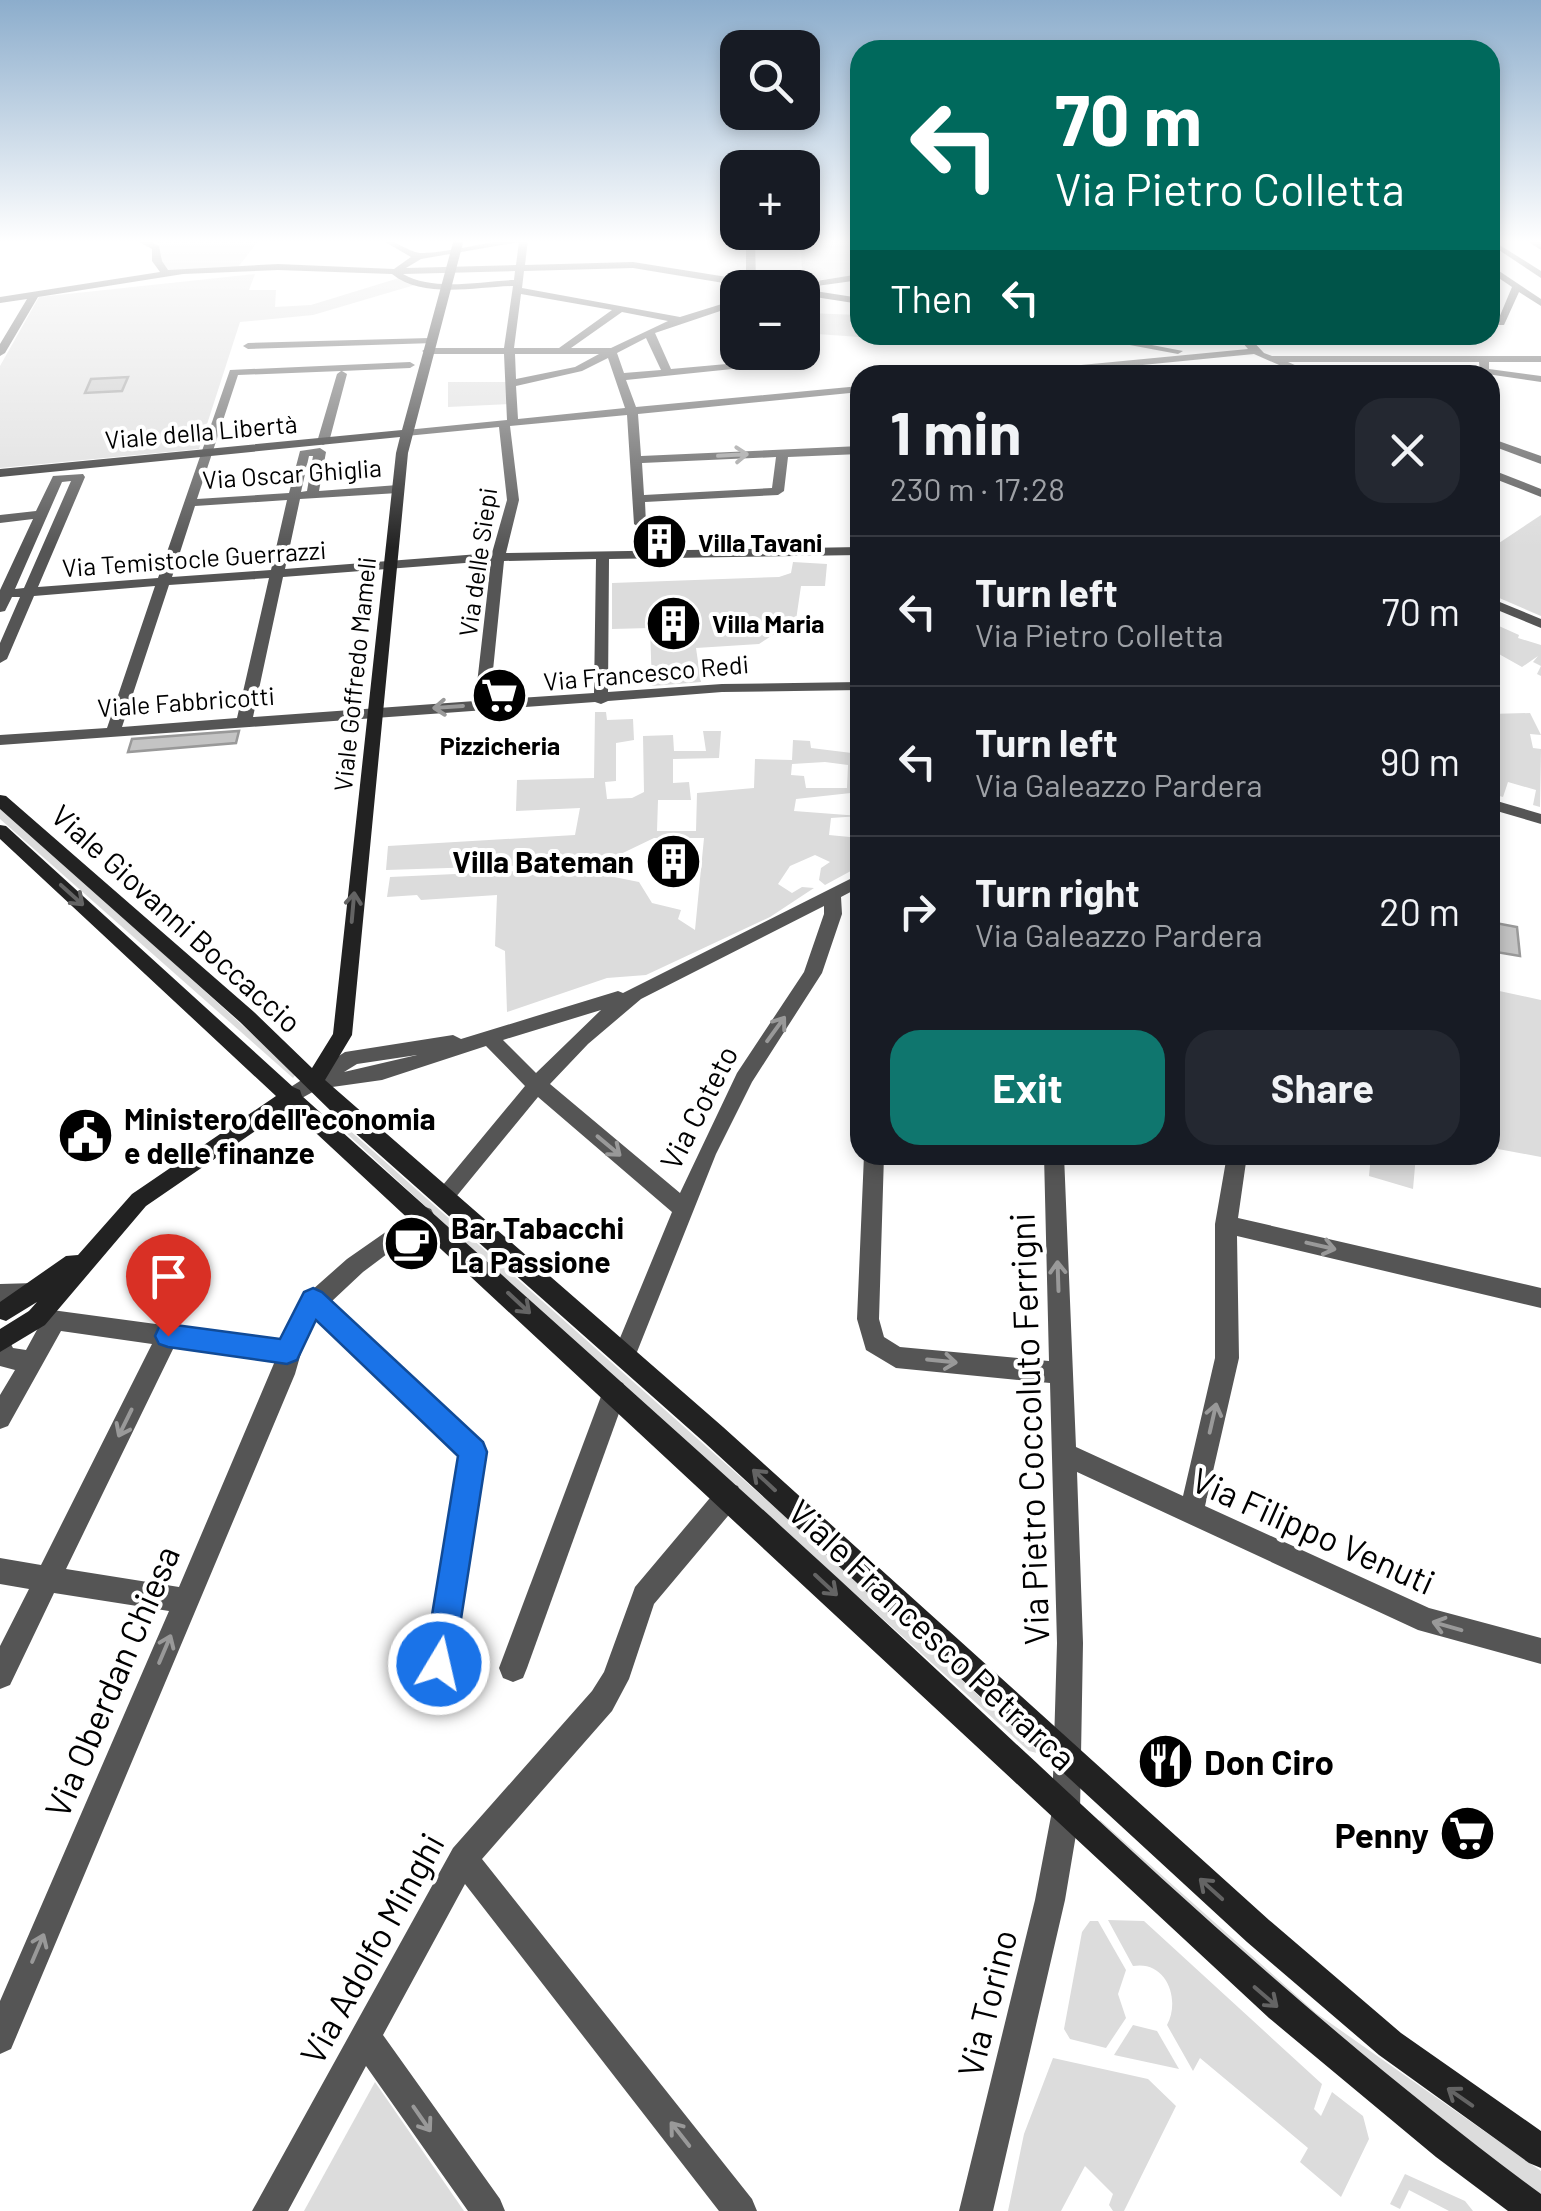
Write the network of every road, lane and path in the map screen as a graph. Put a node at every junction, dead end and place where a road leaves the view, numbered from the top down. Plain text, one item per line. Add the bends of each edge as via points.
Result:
1 (429, 342) edge
2 (510, 342) edge
3 (572, 342) edge
4 (629, 342) edge
5 (654, 342) edge
6 (352, 343) junction
7 (1142, 345) edge
8 (1250, 345) edge
9 (248, 346) dead end
10 (428, 346) junction
11 (564, 348) junction
12 (509, 349) junction
13 (611, 351) junction
14 (1255, 351) junction
15 (1185, 358) junction
16 (1269, 358) junction
17 (1484, 359) junction
18 (1541, 359) edge
19 (1127, 365) edge
20 (1190, 365) edge
21 (1287, 365) edge
22 (1484, 365) edge
23 (407, 368) dead end
24 (720, 368) edge
25 (736, 370) edge
26 (342, 371) junction
27 (667, 372) junction
28 (1500, 373) edge
29 (620, 376) junction
30 (1541, 379) edge
31 (509, 384) junction
32 (850, 390) edge
33 (722, 402) junction
34 (632, 412) junction
35 (508, 423) junction
36 (406, 433) junction
37 (323, 442) junction
38 (1500, 445) edge
39 (850, 450) edge
40 (783, 452) junction
41 (204, 453) junction
42 (636, 460) junction
43 (1541, 463) edge
44 (0, 473) edge
45 (1500, 477) edge
46 (1515, 483) junction
47 (398, 489) junction
48 (1541, 493) edge
49 (312, 495) junction
50 (294, 496) junction
51 (640, 499) junction
52 (189, 502) junction
53 (38, 515) dead end
54 (0, 519) edge
55 (640, 524) dead end
56 (850, 550) edge
57 (603, 554) junction
58 (498, 557) junction
59 (390, 566) junction
60 (276, 575) junction
61 (162, 582) junction
62 (30, 592) junction
63 (3, 594) edge
64 (1500, 606) edge
65 (0, 608) edge
66 (1541, 624) edge
67 (0, 659) edge
68 (850, 686) edge
69 (600, 700) junction
70 (482, 706) junction
71 (375, 712) junction
72 (244, 722) junction
73 (113, 732) junction
74 (0, 740) edge
75 (0, 800) edge
76 (1500, 807) edge
77 (1541, 819) edge
78 (0, 830) edge
79 (850, 885) edge
80 (832, 894) junction
81 (634, 994) junction
82 (488, 1037) junction
83 (314, 1081) junction
84 (537, 1085) junction
85 (293, 1095) junction
86 (874, 1165) edge
87 (1054, 1165) edge
88 (1235, 1165) edge
89 (434, 1206) junction
90 (682, 1208) junction
91 (1226, 1224) junction
92 (92, 1250) junction
93 (1541, 1298) edge
94 (313, 1300) junction
95 (14, 1321) edge
96 (168, 1336) junction
97 (287, 1352) junction
98 (624, 1355) junction
99 (31, 1362) junction
100 (1061, 1373) junction
101 (8, 1387) edge
102 (615, 1390) junction
103 (0, 1418) edge
104 (1064, 1454) junction
105 (728, 1495) junction
106 (1191, 1513) junction
107 (0, 1571) edge
108 (48, 1578) junction
109 (186, 1601) junction
110 (1541, 1651) edge
111 (439, 1664) dead end
112 (513, 1668) dead end
113 (0, 1675) edge
114 (1069, 1761) junction
115 (1066, 1811) junction
116 (463, 1858) junction
117 (0, 2038) edge
118 (366, 2039) junction
119 (1541, 2152) edge
120 (269, 2211) edge
121 (488, 2211) edge
122 (740, 2211) edge
123 (976, 2211) edge
124 (1536, 2211) edge

1 - 10 main road, Viale Goffredo Mameli
2 - 12 street, Via delle Siepi
3 - 11 street
4 - 13 street
5 - 27 street
6 - 9 street
6 - 10 street
6 - 26 street
7 - 15 street via 1185,352
8 - 14 street
10 - 12 street
10 - 36 main road, Viale Goffredo Mameli
11 - 12 street
11 - 13 street
12 - 31 street, Via delle Siepi
13 - 29 street
13 - 31 street via 575,370
14 - 15 street
14 - 16 street
15 - 19 street
15 - 20 street
16 - 17 street
16 - 21 street
17 - 18 street
17 - 22 street
23 - 26 street
24 - 27 street
25 - 33 street
26 - 37 street
26 - 41 street via 231,380
27 - 29 street
28 - 30 street
29 - 34 street
31 - 35 street, Via delle Siepi
32 - 33 street
33 - 34 street
34 - 35 street
34 - 42 street
35 - 36 street
35 - 58 street, Via delle Siepi via 514,495
36 - 37 main road, Viale della Libertà
36 - 47 main road, Viale Goffredo Mameli
37 - 41 main road, Viale della Libertà
38 - 43 street
39 - 40 street
42 -> 40 street
40 - 51 street via 778,492
41 - 44 main road, Viale della Libertà
41 - 52 street
42 - 51 street
43 - 46 street
45 - 46 street
46 - 48 street
47 - 49 street, Via Oscar Ghiglia
47 - 59 main road, Viale Goffredo Mameli
49 - 50 street, Via Oscar Ghiglia
49 - 50 street via 320,452 304,453
50 - 52 street, Via Oscar Ghiglia
50 - 60 street
51 - 55 street
52 - 61 street
53 - 54 street
56 - 57 street, Via Temistocle Guerrazzi
57 - 58 street, Via Temistocle Guerrazzi
57 - 69 street
58 - 59 street, Via Temistocle Guerrazzi
58 - 70 street, Via delle Siepi
59 - 60 street, Via Temistocle Guerrazzi
59 - 71 main road, Viale Goffredo Mameli
60 - 61 street, Via Temistocle Guerrazzi
60 - 72 street
61 - 62 street, Via Temistocle Guerrazzi
61 - 73 street
62 - 63 street, Via Temistocle Guerrazzi
62 - 63 street via 80,477 58,479
62 - 67 street
63 - 65 street
64 - 66 street
68 - 69 street, Via Francesco Redi via 760,685
69 - 70 street, Via Francesco Redi
70 -> 71 street, Via Francesco Redi
71 - 72 street, Viale Fabbricotti
83 -> 71 main road, Viale Goffredo Mameli via 342,1035
72 - 73 street, Viale Fabbricotti
73 - 74 street, Viale Fabbricotti
75 - 83 main road, Viale Giovanni Boccaccio
76 - 77 street
78 -> 85 main road, Viale Giovanni Boccaccio
79 - 80 street
80 - 81 street
90 -> 80 street, Via Coteto via 744,1078 813,973 833,914
81 - 82 street
81 - 84 street via 589,1028
82 - 83 street via 386,1071
82 - 84 street
83 - 85 street
83 - 89 main road, Viale Francesco Petrarca
84 - 89 street
84 -> 90 street
85 - 89 main road, Viale Francesco Petrarca
85 - 92 main road via 149,1193
86 -> 100 street via 868,1319 874,1343 896,1357
100 -> 87 street, Via Pietro Coccoluto Ferrigni
88 - 91 street
89 - 94 street
89 - 98 main road, Viale Francesco Petrarca
89 -> 102 main road, Viale Francesco Petrarca
90 - 98 street, Via Coteto
91 -> 93 street
106 -> 91 street via 1227,1358
92 - 95 main road
92 - 95 main road via 35,1292
94 - 97 street, Via Oberdan Chiesa
94 - 111 street via 473,1452
95 - 96 street
95 - 99 street
95 - 99 street via 4,1357
96 - 97 street
96 -> 108 street
97 - 109 street, Via Oberdan Chiesa
114 -> 98 main road, Viale Francesco Petrarca
99 - 101 street
100 - 104 street, Via Pietro Coccoluto Ferrigni
101 - 103 street
102 - 105 main road, Viale Francesco Petrarca
102 - 112 street
104 - 106 street, Via Filippo Venuti
104 - 114 street, Via Pietro Coccoluto Ferrigni
105 -> 115 main road, Viale Francesco Petrarca
105 - 116 street, Via Adolfo Minghi via 644,1596 602,1701
110 -> 106 street, Via Filippo Venuti via 1427,1621
107 - 108 street
108 - 109 street
108 - 113 street
117 -> 109 street, Via Oberdan Chiesa
114 - 115 street, Via Pietro Coccoluto Ferrigni
119 -> 114 main road, Viale Francesco Petrarca via 1390,2044
115 - 123 street, Via Torino
115 -> 124 main road, Viale Francesco Petrarca via 1305,2031
116 - 118 street, Via Adolfo Minghi
122 -> 116 street
118 - 120 street, Via Adolfo Minghi
118 -> 121 street

